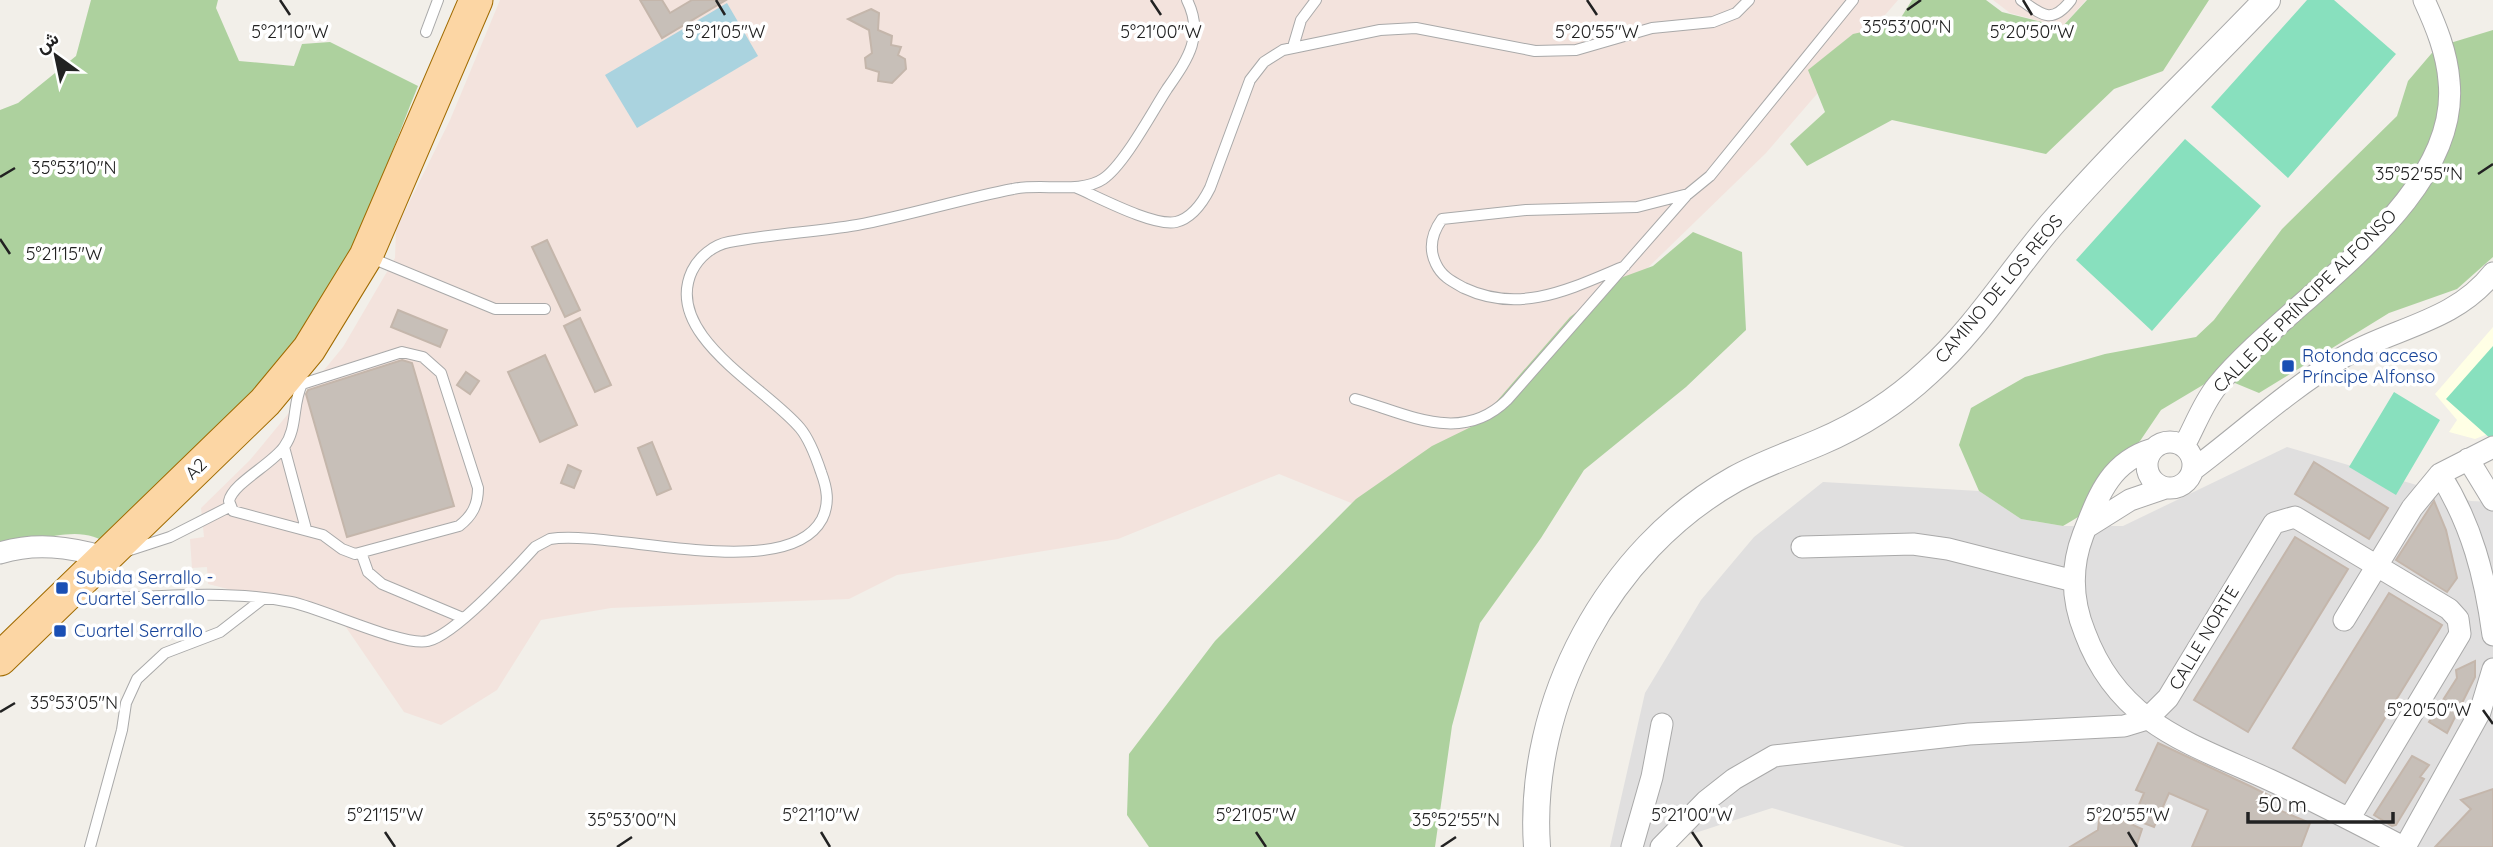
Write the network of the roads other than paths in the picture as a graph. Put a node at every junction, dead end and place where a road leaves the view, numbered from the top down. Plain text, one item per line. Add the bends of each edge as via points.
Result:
1 (438, 0) edge
2 (477, 0) edge
3 (1187, 0) edge
4 (1316, 0) edge
5 (1749, 0) edge
6 (1853, 0) edge
7 (2021, 0) edge
8 (2071, 0) edge
9 (2267, 0) edge
10 (2424, 0) edge
11 (426, 32) dead end
12 (1293, 47) junction
13 (1074, 187) junction
14 (1688, 194) junction
15 (366, 256) junction
16 (1625, 266) junction
17 (2493, 273) edge
18 (545, 309) dead end
19 (1354, 399) dead end
20 (2168, 446) junction
21 (284, 447) junction
22 (2493, 447) edge
23 (2468, 459) junction
24 (2194, 469) junction
25 (2440, 474) junction
26 (2165, 488) junction
27 (2493, 500) edge
28 (230, 506) junction
29 (2087, 527) junction
30 (306, 529) junction
31 (1802, 547) dead end
32 (0, 553) edge
33 (362, 555) junction
34 (105, 557) junction
35 (2376, 567) junction
36 (2074, 581) junction
37 (264, 598) junction
38 (60, 601) junction
39 (463, 618) junction
40 (2344, 620) dead end
41 (2493, 635) edge
42 (0, 659) edge
43 (2493, 669) edge
44 (2147, 719) junction
45 (1662, 724) dead end
46 (2349, 819) junction
47 (90, 847) edge
48 (1537, 847) edge
49 (1632, 847) edge
50 (1661, 847) edge
51 (2404, 847) edge

1 - 11 lane
2 - 15 main road, A2
3 - 13 lane via 1195,30 1190,55 1113,171 1094,184
4 - 12 lane via 1301,20
5 - 12 lane via 1736,13 1713,22 1652,28 1576,50 1554,52 1416,28 1380,30
6 - 14 lane via 1710,176
7 - 8 lane via 2039,14 2050,16 2063,11
9 - 48 street, CAMINO DE LOS REOS via 2054,222 1929,372 1851,427 1764,464 1710,494 1636,558 1598,611 1558,699 1538,792
10 - 20 street, CALLE DE PRÍNCIPE ALFONSO via 2442,45 2450,83 2445,129 2429,167 2386,223 2189,413
12 - 13 lane via 1273,55 1257,70 1210,188 1185,217 1174,223 1139,215
13 - 39 lane via 1015,188 856,225 714,247 690,276 690,313 725,361 801,429 828,495 816,528 788,546 731,550 551,539 536,547
14 - 16 lane
14 - 16 lane via 1637,207 1527,210 1442,219 1432,238 1434,261 1444,276 1496,299 1547,297
15 - 18 lane via 495,309
15 - 34 main road, A2 via 328,321 280,384
16 - 19 lane via 1507,400 1487,416 1443,425
17 - 24 street via 2444,313 2342,357
20 - 24 street via 2192,456
20 - 26 street via 2147,469 2153,481
20 - 29 street via 2137,454 2116,469 2099,494
21 - 28 lane via 234,490
21 - 30 lane
21 - 33 lane via 302,384 402,352 423,358 441,373 478,488 476,507 458,526
22 - 23 street
23 - 25 street
23 - 27 street
24 - 26 street via 2180,487
25 - 35 street
25 - 41 street via 2475,544
26 - 29 street via 2130,500
28 - 30 lane via 237,514
28 - 34 lane via 170,537
29 - 36 street
30 - 33 lane via 349,553
31 - 36 street via 1913,544
32 - 34 street via 39,546
33 - 39 lane via 368,572 382,584
34 - 38 main road, A2
35 - 40 street
35 - 44 street, CALLE NORTE via 2295,517 2274,523 2168,698
35 - 46 street, CALLE NORTE via 2454,613 2460,634
36 - 44 street via 2074,603 2093,656 2126,703
37 - 38 lane
37 - 39 lane via 320,609 408,642 437,638
37 - 47 lane via 220,632 165,653 137,679 126,703
38 - 42 main road, A2
43 - 51 street via 2480,712
44 - 46 street via 2199,750
44 - 50 street via 2124,726 1969,734 1774,756 1706,801
45 - 49 street
46 - 51 street

